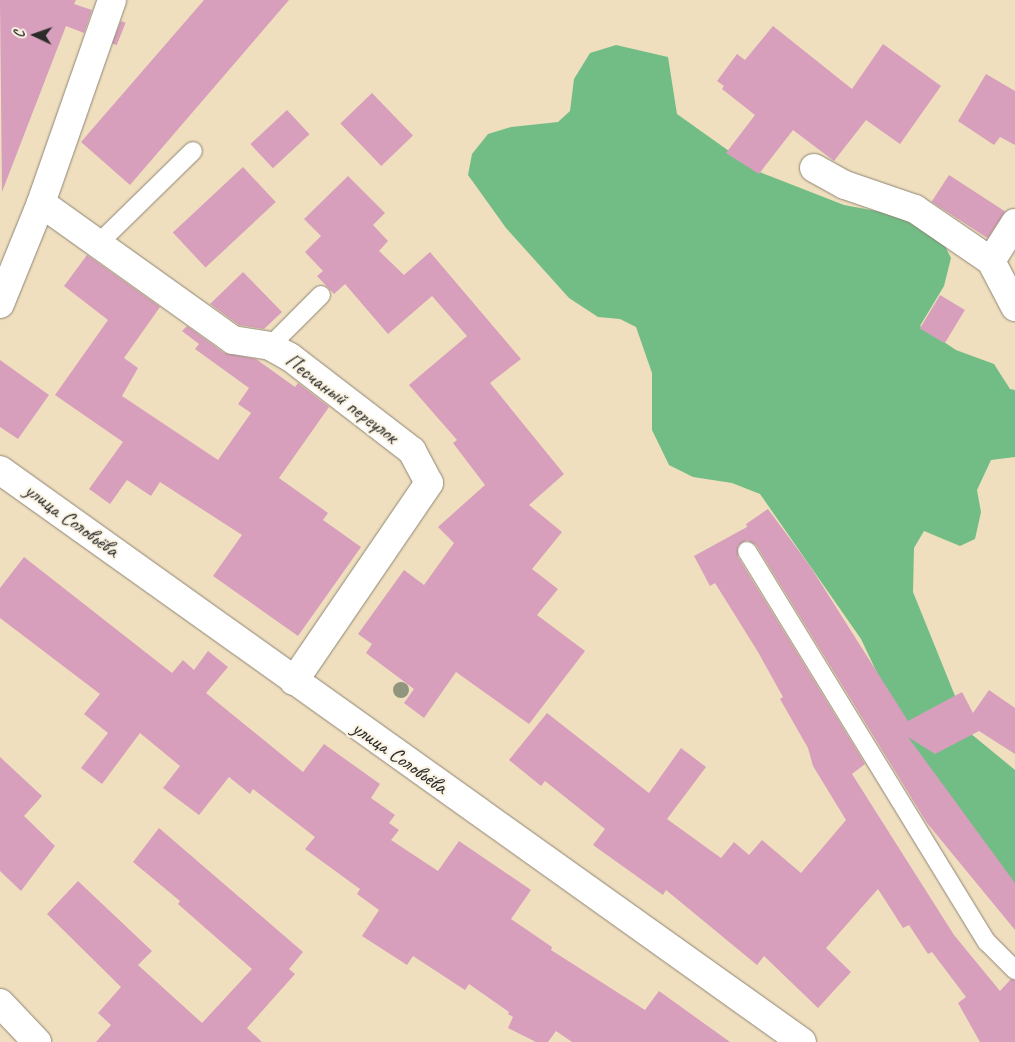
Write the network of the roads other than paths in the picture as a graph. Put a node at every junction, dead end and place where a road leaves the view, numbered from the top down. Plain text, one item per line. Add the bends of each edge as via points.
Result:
1 (112, 0) edge
2 (193, 151) dead end
3 (814, 168) dead end
4 (41, 203) junction
5 (1015, 223) edge
6 (100, 242) junction
7 (991, 261) junction
8 (321, 295) dead end
9 (0, 304) edge
10 (1015, 307) edge
11 (270, 346) junction
12 (0, 470) edge
13 (747, 552) dead end
14 (294, 681) junction
15 (1015, 970) edge
16 (0, 1003) edge
17 (37, 1042) edge
18 (802, 1042) edge

1 - 4 street
2 - 6 lane
3 - 7 street via 845,185 915,209
4 - 6 street, Песчаный переулок
4 - 9 street
5 - 7 street
6 - 11 street, Песчаный переулок via 233,340
7 - 10 street
8 - 11 lane
11 - 14 street, Песчаный переулок via 290,356 412,451 429,483
12 - 14 street, улица Соловьёва
13 - 15 lane via 987,942
14 - 18 street, улица Соловьёва
16 - 17 street

